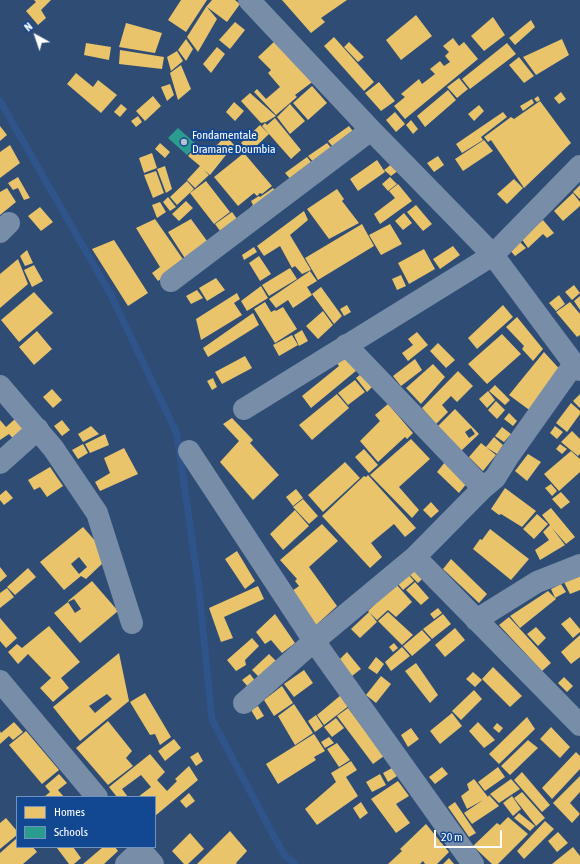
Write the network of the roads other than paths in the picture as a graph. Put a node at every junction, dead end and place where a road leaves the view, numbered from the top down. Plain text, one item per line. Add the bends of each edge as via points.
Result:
1 (250, 0) edge
2 (371, 130) junction
3 (580, 166) edge
4 (493, 255) junction
5 (171, 281) dead end
6 (346, 345) junction
7 (577, 367) edge
8 (0, 386) edge
9 (244, 409) dead end
10 (38, 429) junction
11 (189, 451) dead end
12 (0, 462) edge
13 (483, 488) junction
14 (415, 557) junction
15 (580, 565) edge
16 (476, 620) junction
17 (132, 623) dead end
18 (314, 641) junction
19 (0, 681) edge
20 (244, 703) dead end
21 (580, 725) edge
22 (96, 796) edge
23 (473, 864) edge

1 - 2 street
2 - 4 street
2 - 5 street
3 - 4 street
4 - 6 street
4 - 7 street
6 - 9 street
6 - 13 street
7 - 13 street via 508,457 495,478
8 - 10 street
10 - 12 street
10 - 17 street via 98,513
11 - 18 street
13 - 14 street
14 - 16 street
14 - 18 street
15 - 16 street via 537,582
16 - 21 street
18 - 20 street
18 - 23 street
19 - 22 street

